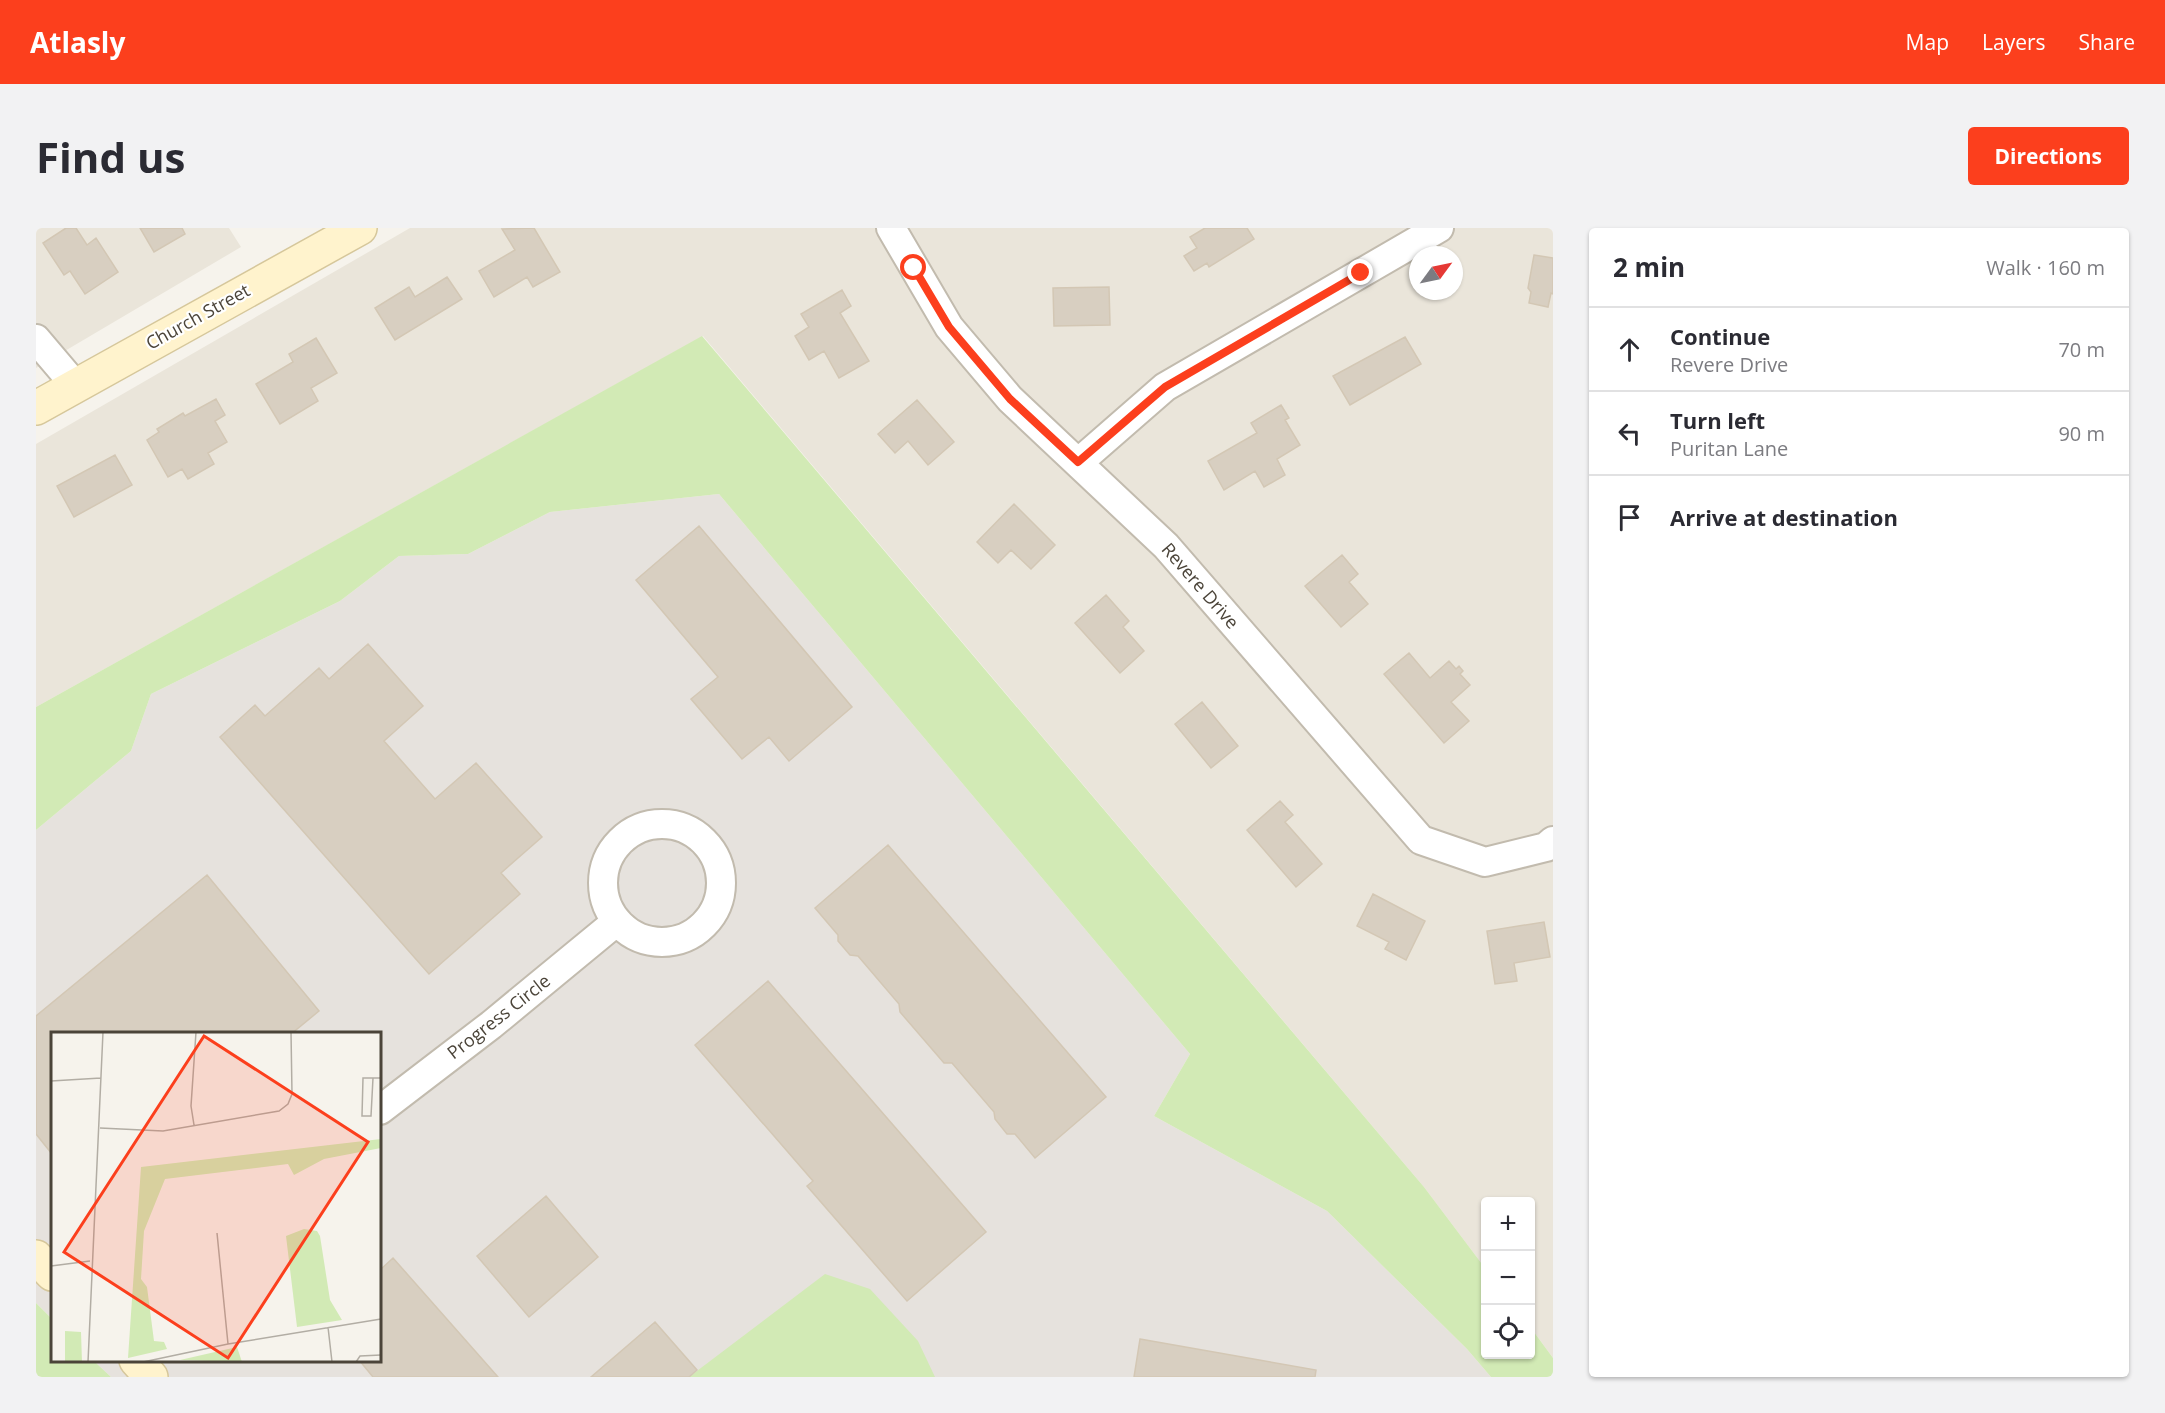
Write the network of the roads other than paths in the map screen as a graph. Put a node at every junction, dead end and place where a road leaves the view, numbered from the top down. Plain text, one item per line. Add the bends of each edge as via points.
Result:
1 (360, 228) edge
2 (891, 228) edge
3 (1439, 228) edge
4 (36, 339) edge
5 (75, 385) junction
6 (36, 408) edge
7 (1078, 462) junction
8 (1553, 841) edge
9 (616, 922) junction
10 (381, 1109) edge
11 (36, 1257) edge
12 (51, 1273) edge
13 (138, 1362) edge
14 (151, 1377) edge

1 - 5 street, Church Street
2 - 7 street, Revere Drive via 949,327 1010,399
3 - 7 street via 1165,387
4 - 5 street
5 - 6 street, Church Street
7 - 8 street, Revere Drive via 1166,546 1421,840 1485,862 1546,847
9 - 9 street via 630,934 656,942 683,939 699,930 715,909 722,883 713,852 703,839 689,830 658,823 625,835 608,857 603,874 602,891
9 - 10 street, Progress Circle
11 - 12 street
13 - 14 street

